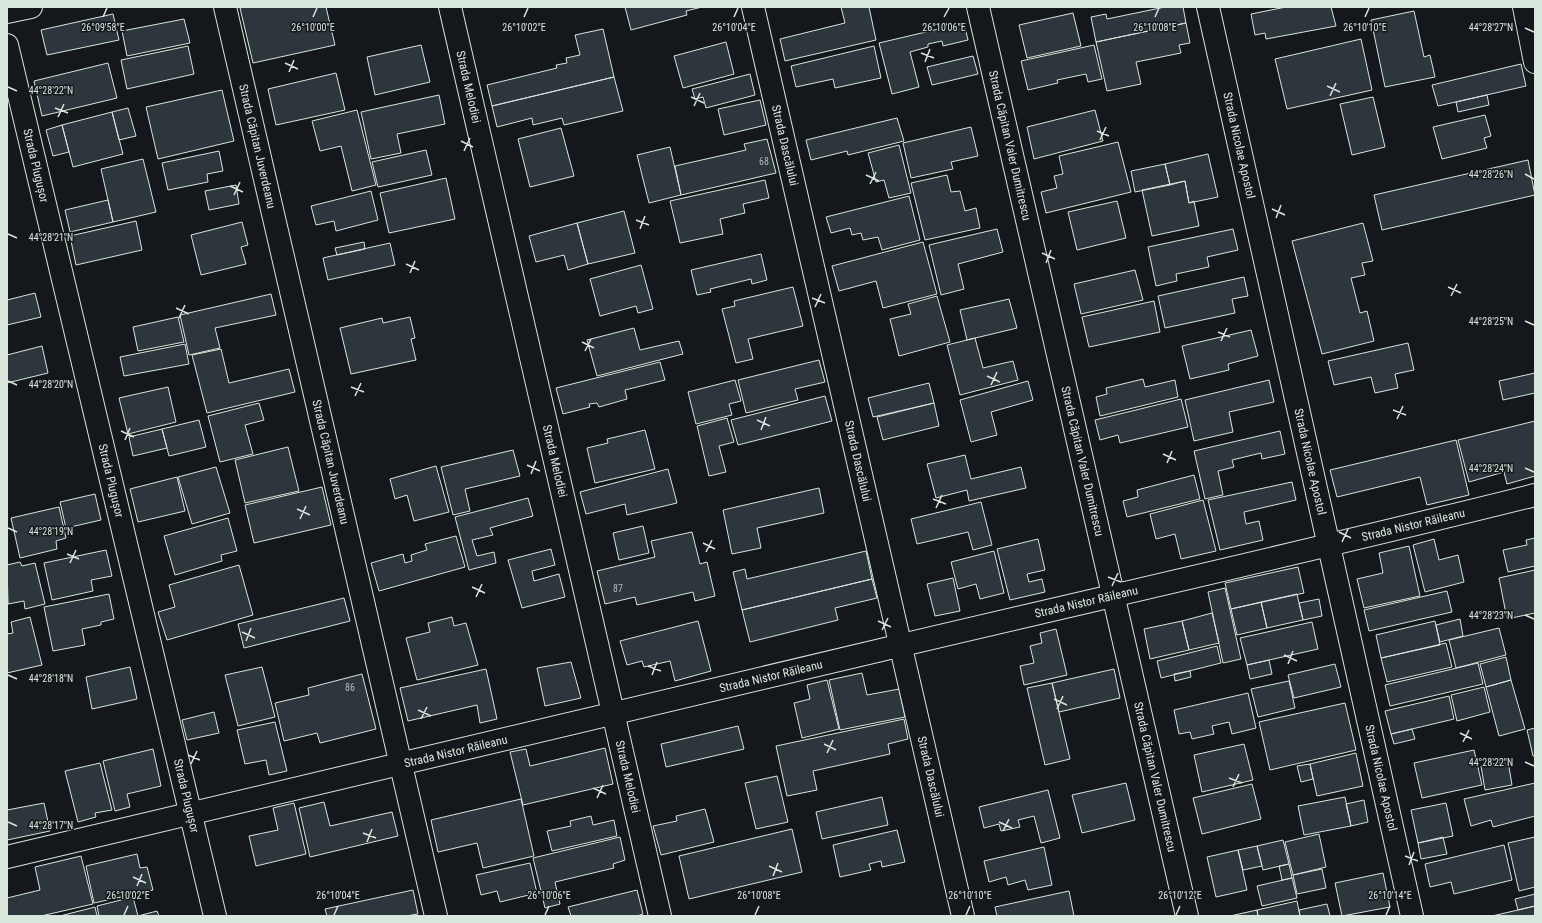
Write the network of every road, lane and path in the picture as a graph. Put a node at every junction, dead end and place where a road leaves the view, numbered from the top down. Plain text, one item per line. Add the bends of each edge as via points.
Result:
1 (31, 7) edge
2 (225, 7) edge
3 (450, 7) edge
4 (753, 7) edge
5 (978, 7) edge
6 (1208, 7) edge
7 (1524, 7) edge
8 (7, 12) edge
9 (7, 46) edge
10 (1535, 62) edge
11 (1535, 495) edge
12 (1329, 545) junction
13 (1114, 597) junction
14 (901, 645) junction
15 (614, 715) junction
16 (401, 764) junction
17 (191, 814) junction
18 (7, 857) edge
19 (215, 916) edge
20 (436, 916) edge
21 (660, 916) edge
22 (963, 916) edge
23 (1187, 916) edge
24 (1412, 916) edge

1 - 8 street
2 - 16 street, Strada Căpitan Juverdeanu
3 - 15 street, Strada Melodiei
4 - 14 street, Strada Dascălului
5 - 13 street, Strada Căpitan Valer Dumitrescu
6 - 12 street, Strada Nicolae Apostol
7 - 10 street
9 - 17 street, Strada Plugușor
11 - 12 street, Strada Nistor Răileanu
12 - 13 street, Strada Nistor Răileanu
12 - 24 street, Strada Nicolae Apostol
13 - 14 street, Strada Nistor Răileanu
13 - 23 street, Strada Căpitan Valer Dumitrescu
14 - 15 street, Strada Nistor Răileanu
14 - 22 street, Strada Dascălului
15 - 16 street, Strada Nistor Răileanu
15 - 21 street, Strada Melodiei
16 - 17 street, Strada Nistor Răileanu
16 - 20 street, Strada Căpitan Juverdeanu
17 - 18 street, Strada Nistor Răileanu
17 - 19 street, Strada Plugușor

